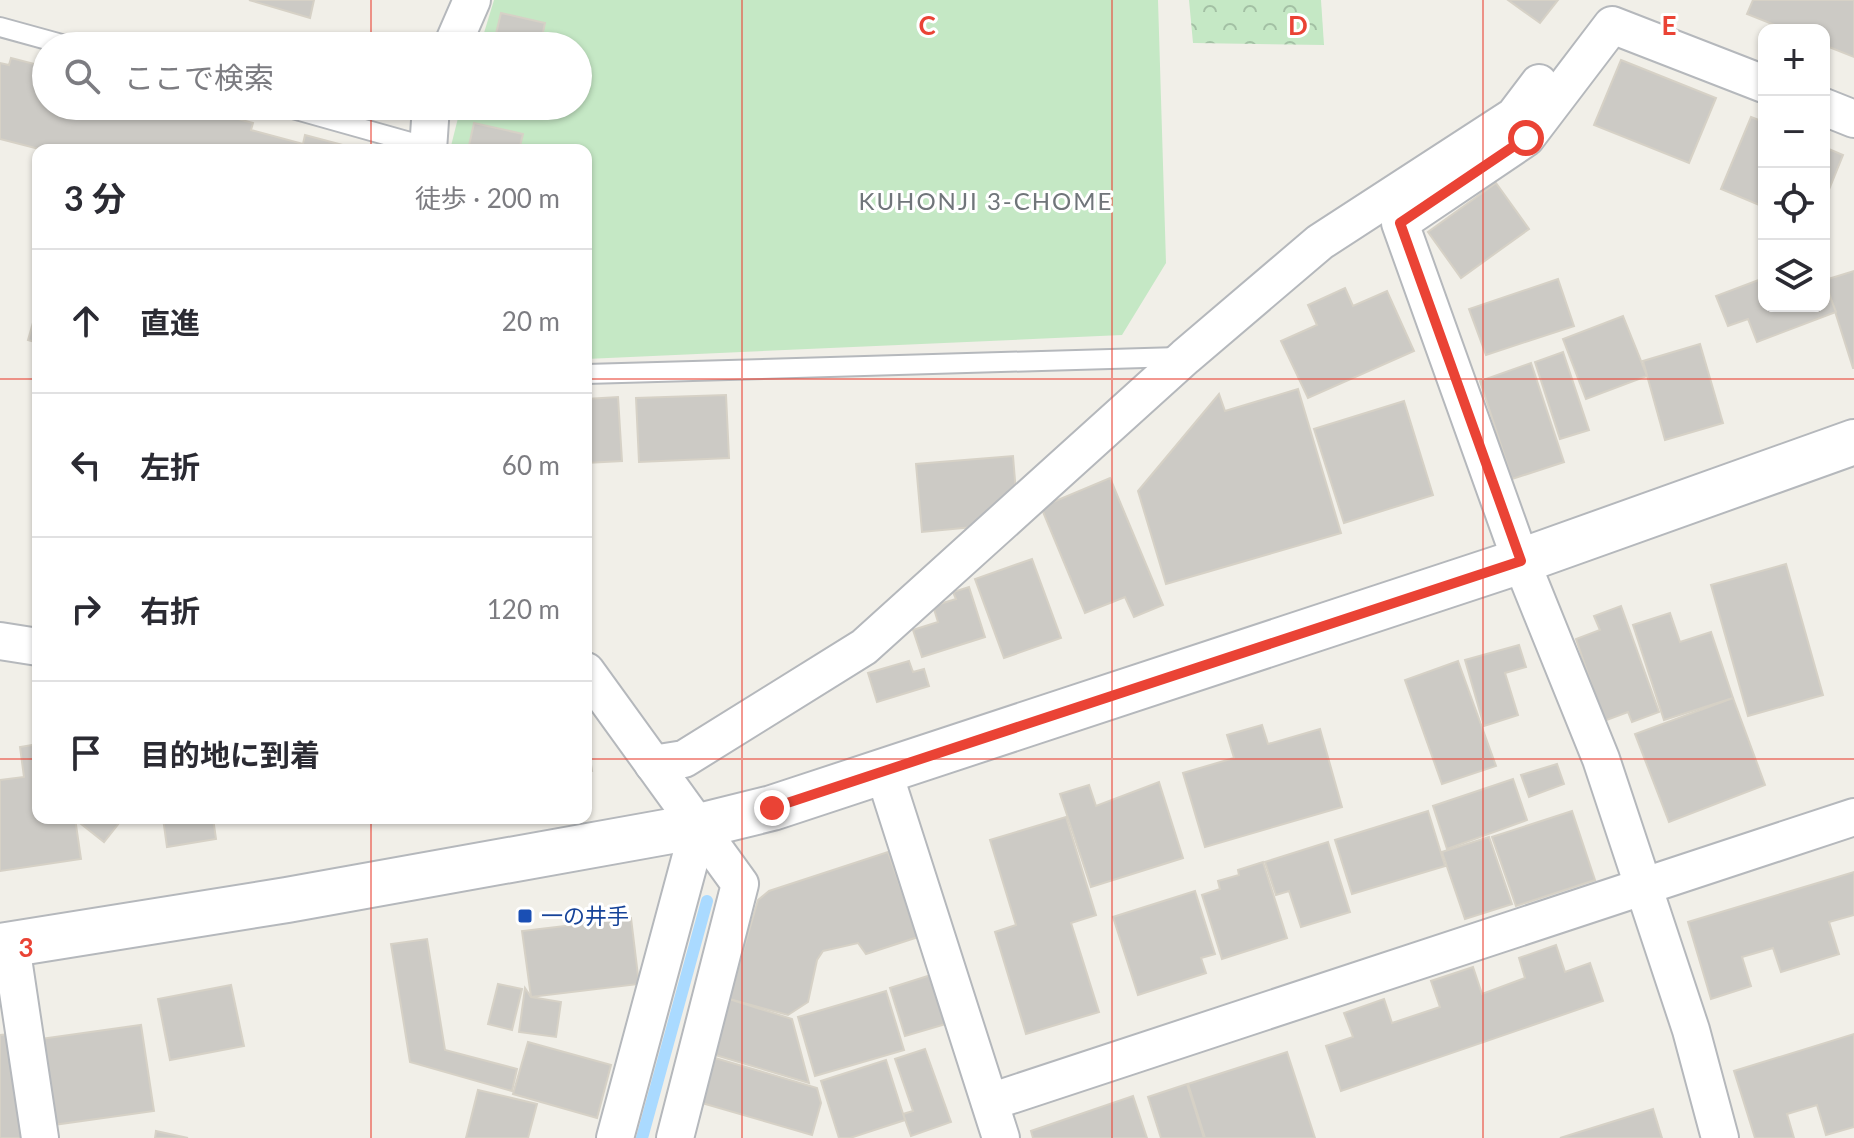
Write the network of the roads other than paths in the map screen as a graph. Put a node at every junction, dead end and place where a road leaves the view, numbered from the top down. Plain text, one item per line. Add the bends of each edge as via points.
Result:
1 (472, 0) edge
2 (1604, 0) edge
3 (0, 27) edge
4 (458, 32) edge
5 (32, 36) edge
6 (1758, 82) edge
7 (1830, 109) edge
8 (1854, 119) edge
9 (331, 120) edge
10 (430, 120) edge
11 (414, 144) edge
12 (428, 144) edge
13 (1185, 357) junction
14 (592, 374) edge
15 (1854, 442) edge
16 (1521, 561) junction
17 (0, 641) edge
18 (32, 646) edge
19 (592, 688) edge
20 (600, 711) edge
21 (653, 764) junction
22 (884, 773) junction
23 (1854, 817) edge
24 (699, 826) junction
25 (1644, 884) junction
26 (5, 945) edge
27 (990, 1102) junction
28 (40, 1138) edge
29 (615, 1138) edge
30 (675, 1138) edge
31 (1001, 1138) edge
32 (1720, 1138) edge

1 - 4 street
2 - 13 street via 1514,116 1320,242
3 - 5 lane
6 - 16 street via 1612,25 1526,138 1400,223
7 - 8 street
9 - 11 lane
10 - 12 street
13 - 14 lane
13 - 21 street via 864,647 684,759
15 - 16 street
16 - 22 street
16 - 25 street via 1601,759
17 - 18 street
19 - 20 street
20 - 21 street
21 - 24 street
22 - 24 street
22 - 27 street
23 - 25 street
24 - 26 street
24 - 29 street
24 - 30 street via 740,884
25 - 27 street
25 - 32 street
26 - 28 street
27 - 31 street

